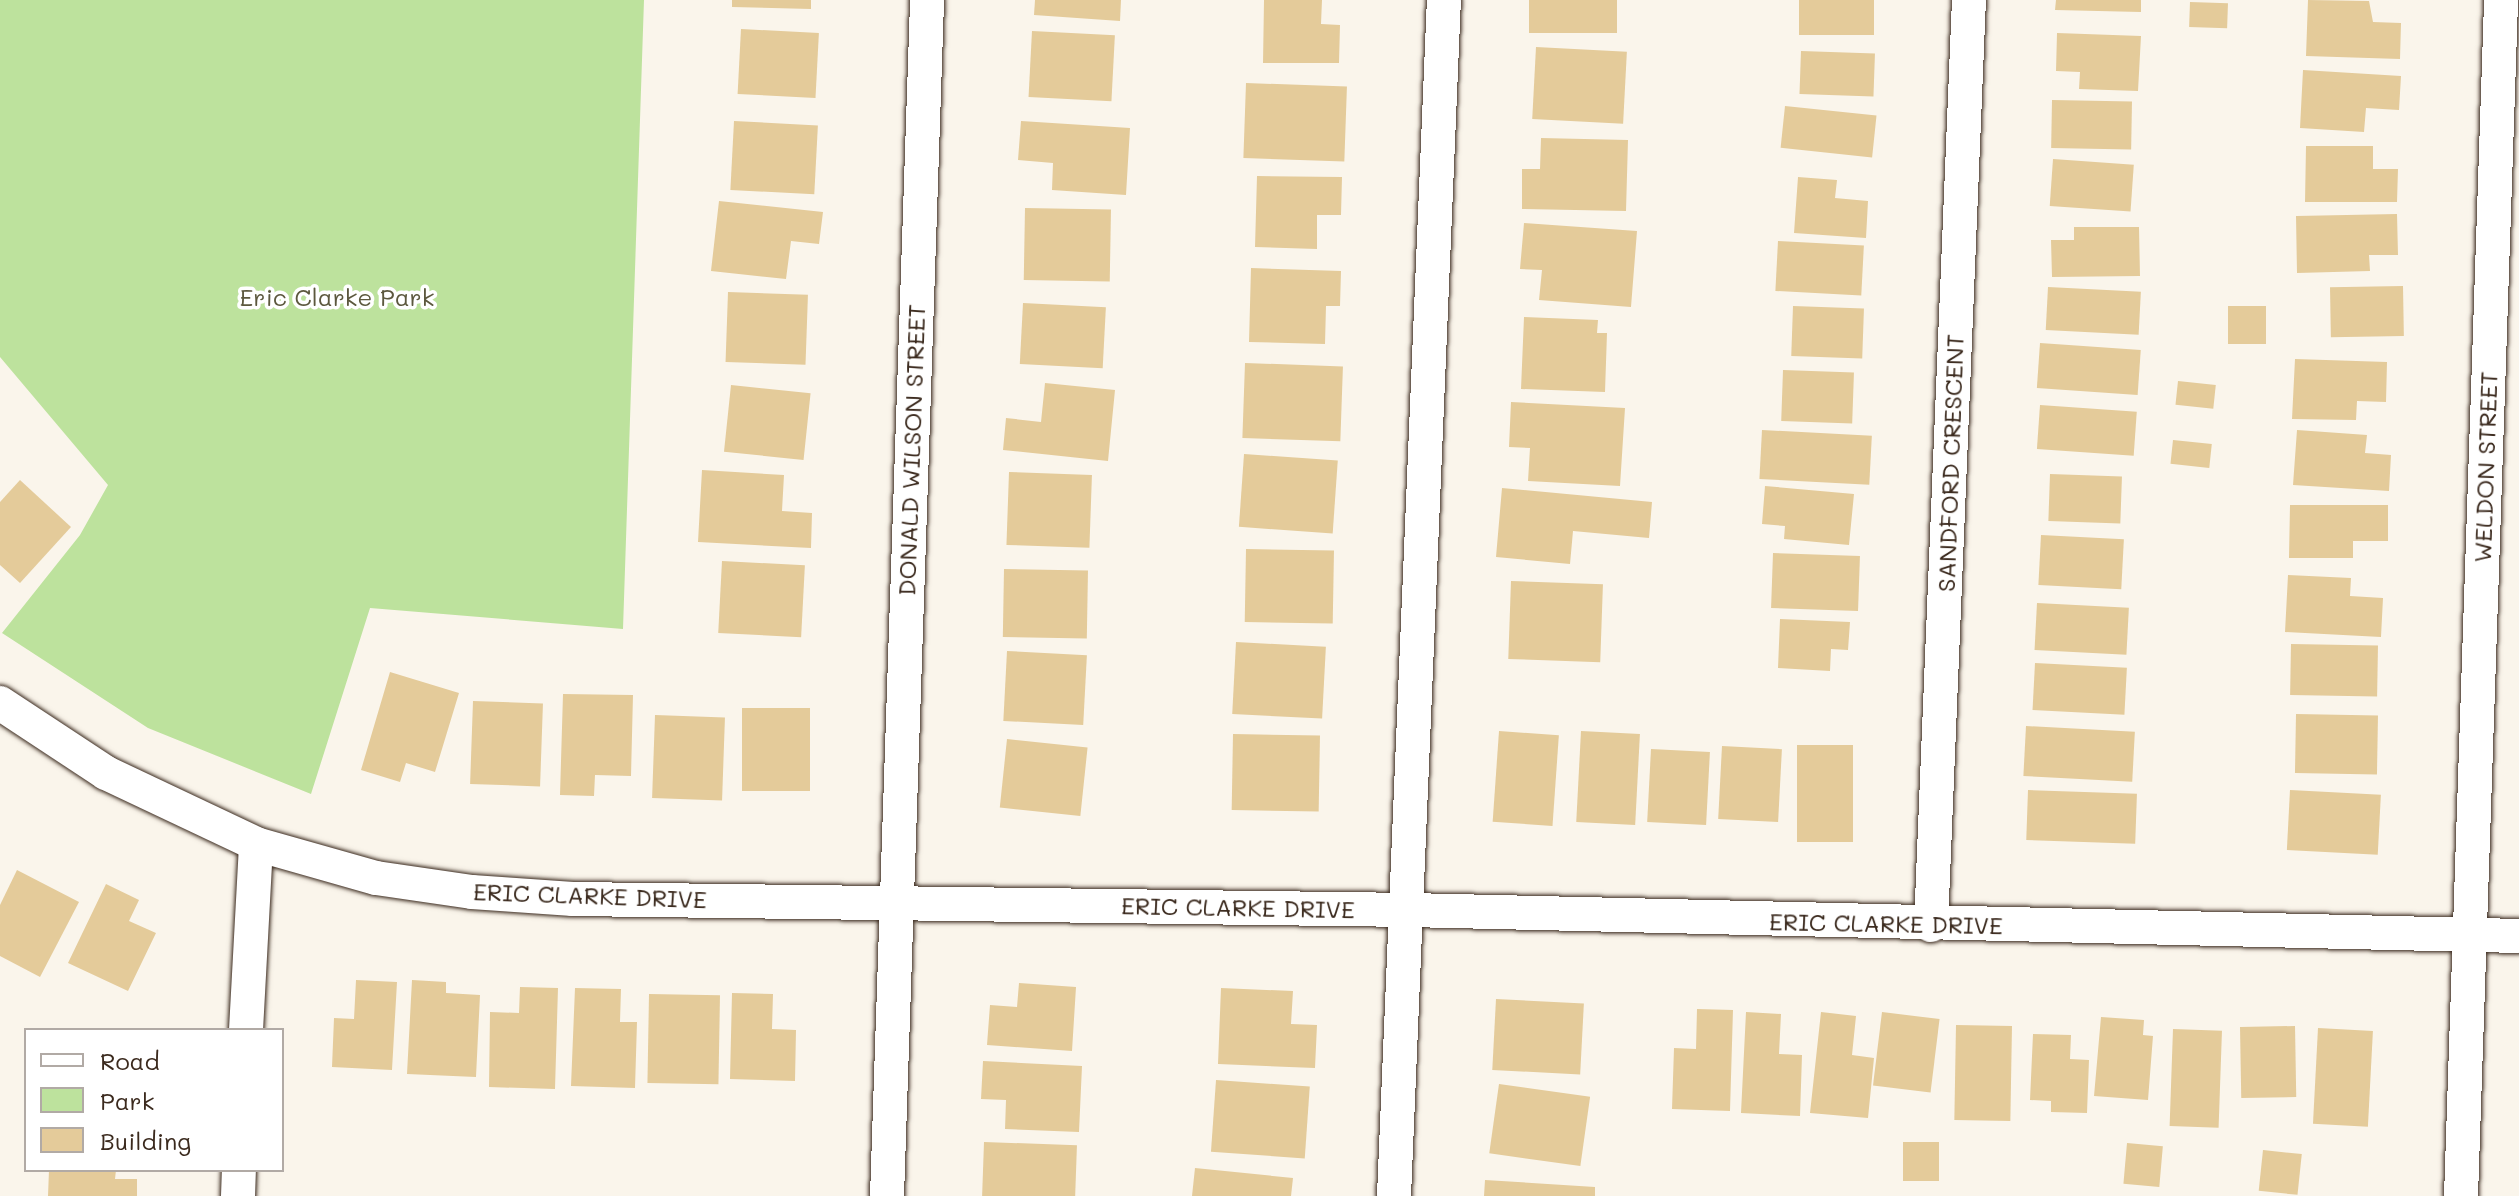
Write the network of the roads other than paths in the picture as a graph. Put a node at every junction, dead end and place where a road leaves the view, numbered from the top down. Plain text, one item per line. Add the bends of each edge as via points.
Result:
1 (927, 0) edge
2 (1444, 0) edge
3 (1969, 0) edge
4 (2501, 0) edge
5 (0, 703) edge
6 (256, 844) junction
7 (895, 901) junction
8 (1409, 910) junction
9 (1931, 925) junction
10 (2469, 933) junction
11 (2519, 936) edge
12 (246, 1028) edge
13 (239, 1172) edge
14 (238, 1196) edge
15 (887, 1196) edge
16 (1394, 1196) edge
17 (2461, 1196) edge

1 - 7 street, DONALD WILSON STREET
2 - 8 street
3 - 9 street, SANDFORD CRESCENT
4 - 10 street, WELDON STREET
5 - 6 street, ERIC CLARKE DRIVE via 106,773
6 - 7 street, ERIC CLARKE DRIVE via 376,878 472,892 573,899
6 - 12 street
7 - 8 street, ERIC CLARKE DRIVE
7 - 15 street, DONALD WILSON STREET
8 - 9 street, ERIC CLARKE DRIVE
8 - 16 street
9 - 10 street, ERIC CLARKE DRIVE
10 - 11 street, ERIC CLARKE DRIVE
10 - 17 street, WELDON STREET
13 - 14 street

